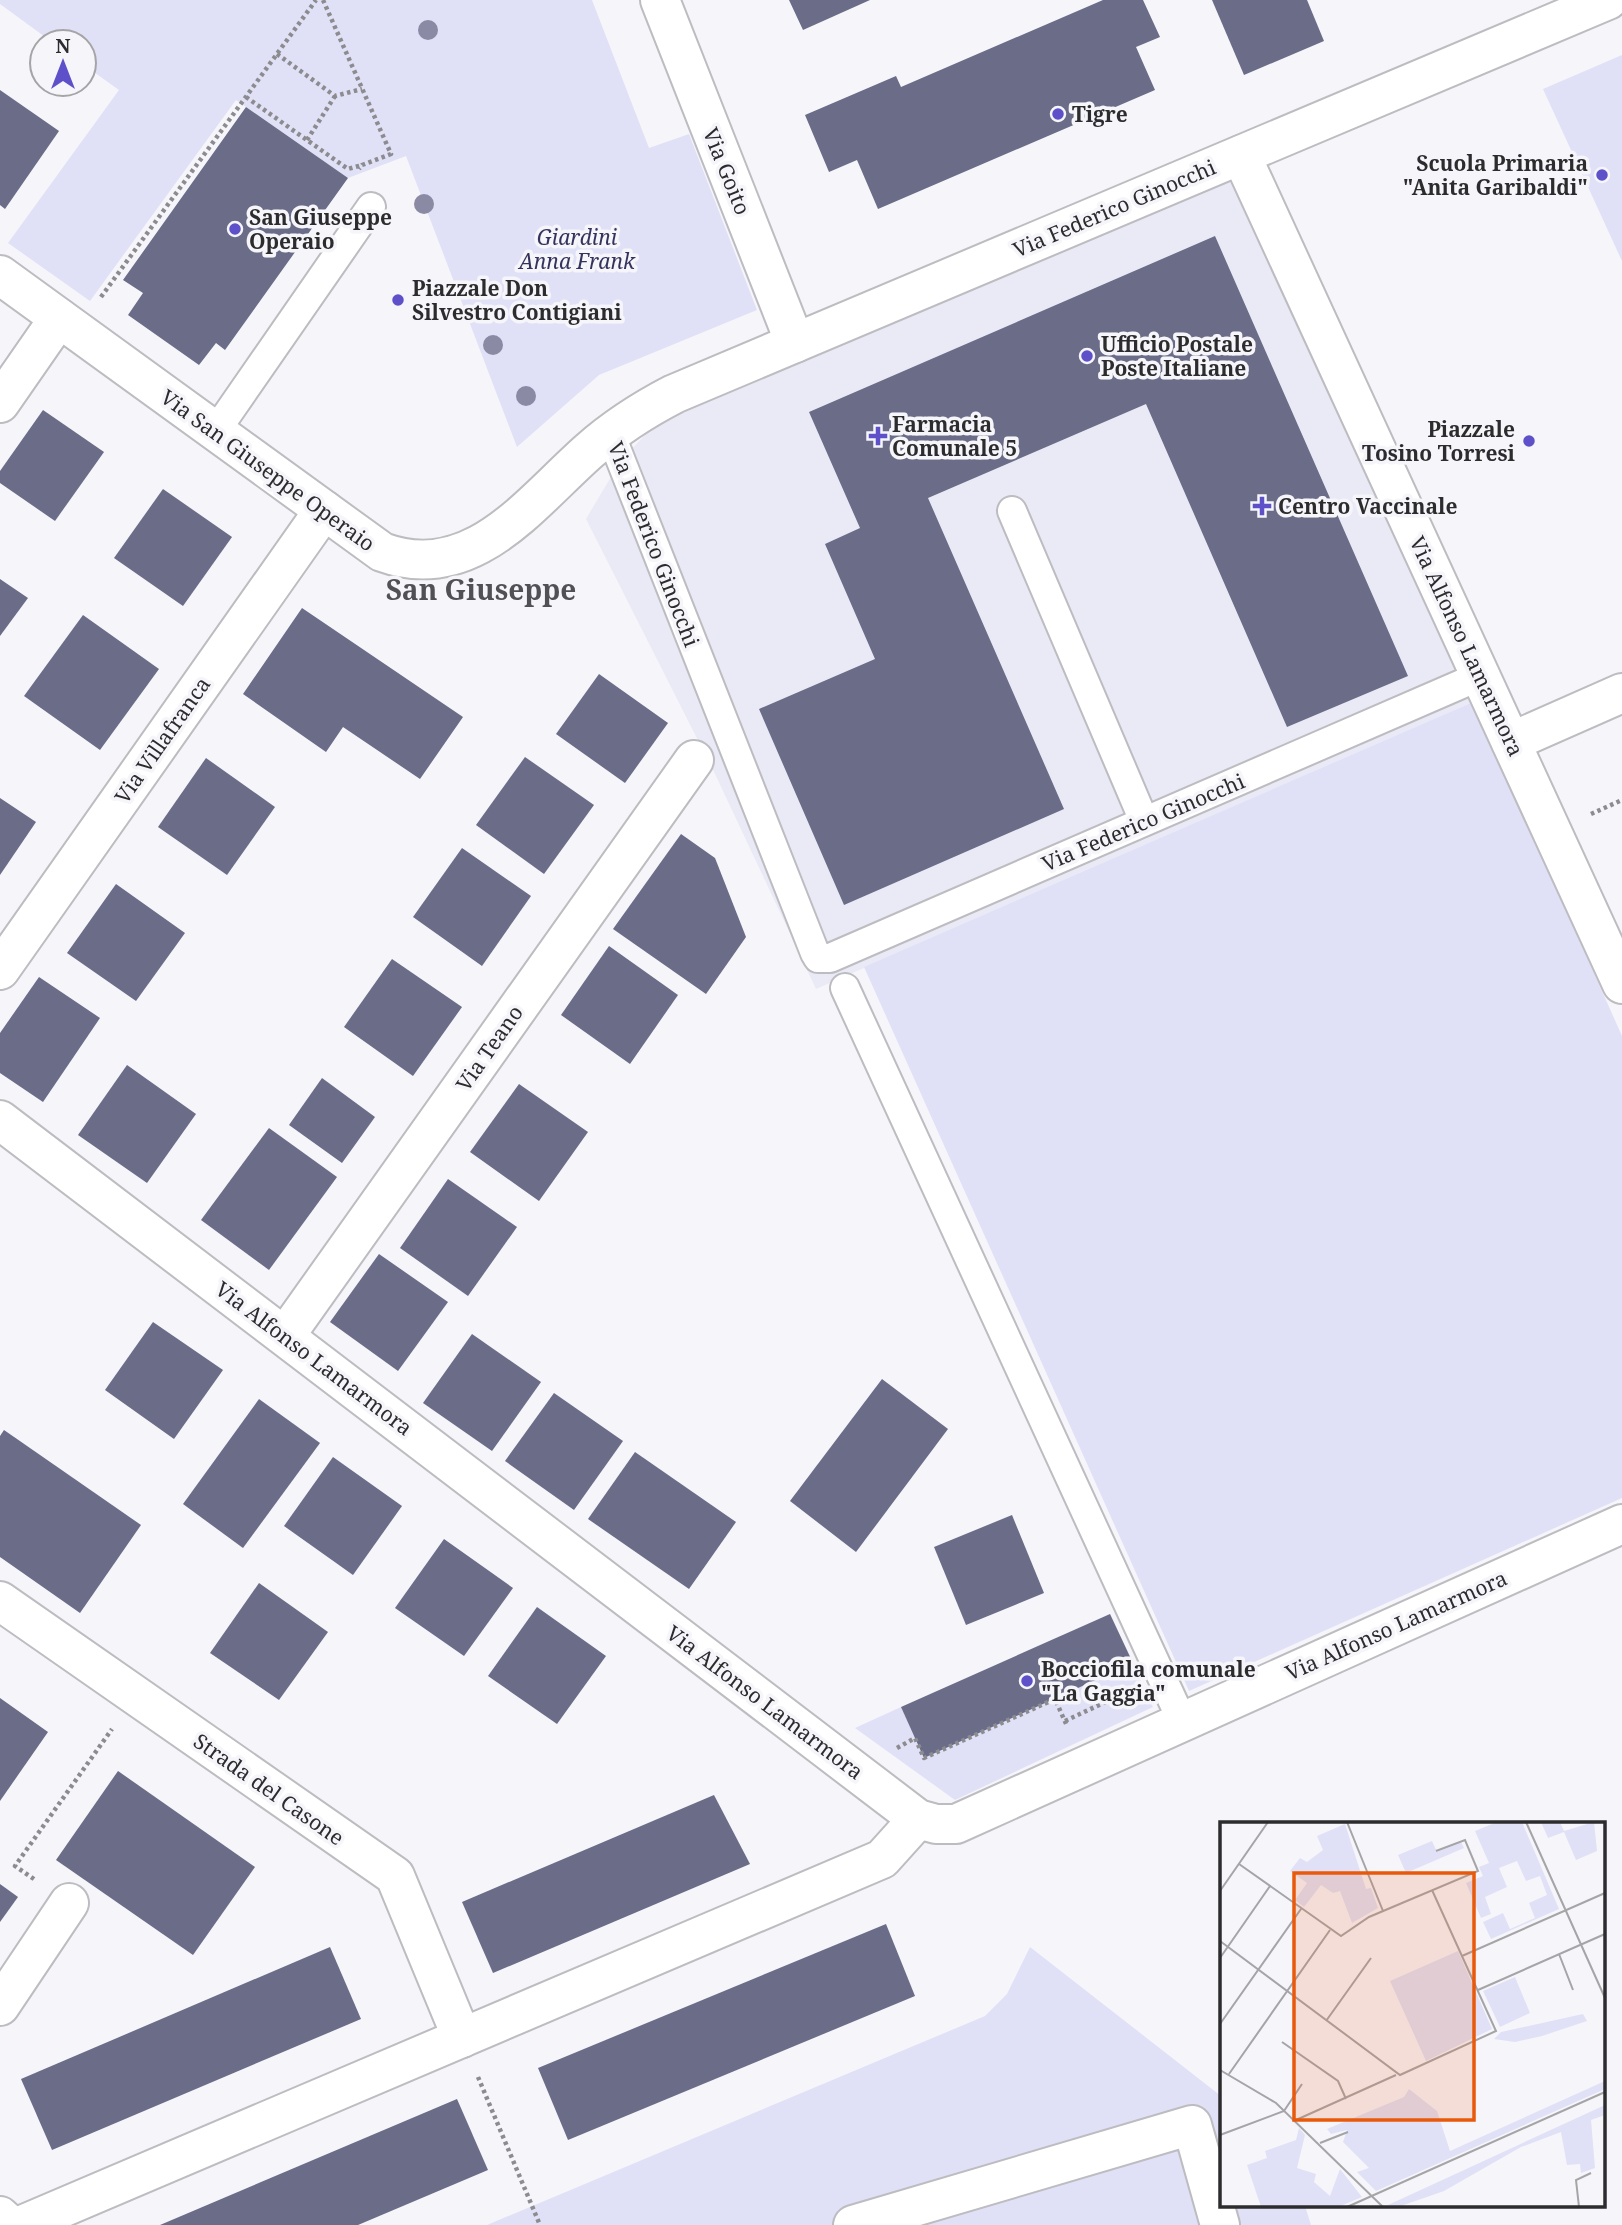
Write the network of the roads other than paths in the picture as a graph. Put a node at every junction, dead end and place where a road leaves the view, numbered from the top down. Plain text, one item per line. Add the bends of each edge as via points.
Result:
1 (660, 0) edge
2 (1608, 0) edge
3 (1241, 155) junction
4 (371, 207) dead end
5 (0, 275) edge
6 (59, 318) junction
7 (795, 343) junction
8 (0, 403) edge
9 (215, 432) junction
10 (610, 433) junction
11 (324, 510) junction
12 (1012, 511) dead end
13 (1480, 676) junction
14 (1622, 693) edge
15 (1511, 742) junction
16 (694, 760) dead end
17 (1144, 821) junction
18 (0, 970) edge
19 (1622, 984) edge
20 (845, 988) dead end
21 (0, 1120) edge
22 (285, 1336) junction
23 (1622, 1524) edge
24 (0, 1601) edge
25 (1182, 1721) junction
26 (918, 1819) junction
27 (69, 1903) road end
28 (0, 2006) edge
29 (462, 2038) junction
30 (0, 2216) edge
31 (10, 2225) edge
32 (22, 2225) edge
33 (853, 2225) edge
34 (1220, 2225) edge

1 - 7 street, Via Goito
2 - 3 street, Via Federico Ginocchi
3 - 7 street, Via Federico Ginocchi
3 - 13 street, Via Alfonso Lamarmora
4 - 9 lane
5 - 6 street, Via San Giuseppe Operaio
6 - 8 street
6 - 9 street, Via San Giuseppe Operaio
7 - 10 street, Via Federico Ginocchi via 674,394
9 - 11 street, Via San Giuseppe Operaio
10 - 11 street, Via San Giuseppe Operaio via 517,519 471,551 446,558 403,560 382,552
10 - 17 lane, Via Federico Ginocchi via 818,958 830,958
11 - 18 street, Via Villafranca
12 - 17 lane
13 - 15 street, Via Alfonso Lamarmora
13 - 17 lane, Via Federico Ginocchi
14 - 15 street
15 - 19 street, Via Alfonso Lamarmora
16 - 22 street, Via Teano
20 - 25 lane
21 - 22 street, Via Alfonso Lamarmora
22 - 26 street, Via Alfonso Lamarmora
23 - 25 street, Via Alfonso Lamarmora
24 - 29 street, Strada del Casone via 395,1877
25 - 26 street, Via Alfonso Lamarmora via 956,1824
26 - 29 street via 882,1860
27 - 28 street
29 - 32 street
30 - 31 street
33 - 34 street via 1192,2125

